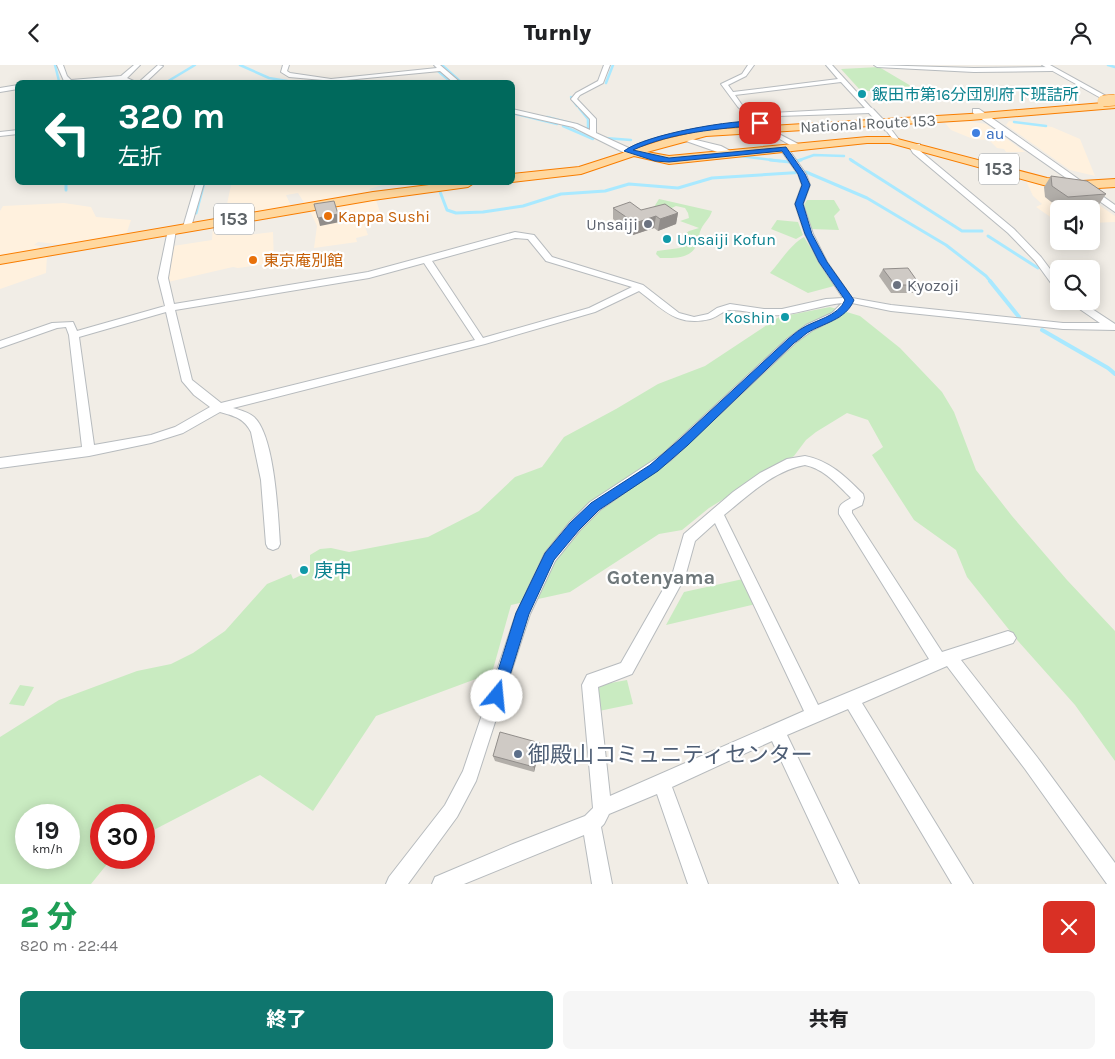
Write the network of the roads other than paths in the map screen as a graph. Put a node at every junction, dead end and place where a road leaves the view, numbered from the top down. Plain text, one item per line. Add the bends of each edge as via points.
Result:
1 (60, 65) edge
2 (137, 65) edge
3 (286, 65) edge
4 (607, 65) edge
5 (751, 65) edge
6 (829, 65) edge
7 (877, 65) edge
8 (160, 66) edge
9 (439, 67) edge
10 (944, 67) edge
11 (1048, 67) edge
12 (123, 78) junction
13 (334, 79) junction
14 (67, 80) edge
15 (86, 80) edge
16 (128, 80) edge
17 (144, 80) edge
18 (330, 80) edge
19 (454, 80) edge
20 (843, 80) junction
21 (15, 88) edge
22 (0, 90) edge
23 (730, 94) junction
24 (1112, 103) edge
25 (870, 110) junction
26 (515, 112) edge
27 (980, 113) junction
28 (15, 132) edge
29 (773, 133) dead end
30 (0, 134) edge
31 (592, 134) junction
32 (688, 140) dead end
33 (897, 141) junction
34 (917, 146) junction
35 (800, 147) junction
36 (784, 149) junction
37 (631, 152) junction
38 (732, 154) junction
39 (515, 178) edge
40 (1115, 183) edge
41 (199, 185) edge
42 (453, 185) edge
43 (1082, 185) junction
44 (1115, 209) edge
45 (186, 227) junction
46 (172, 230) junction
47 (427, 259) junction
48 (0, 260) edge
49 (1050, 276) edge
50 (640, 287) junction
51 (849, 300) junction
52 (169, 308) junction
53 (1087, 310) edge
54 (1113, 327) edge
55 (74, 335) junction
56 (481, 342) junction
57 (0, 345) edge
58 (220, 407) junction
59 (89, 451) junction
60 (0, 463) edge
61 (717, 513) junction
62 (273, 544) dead end
63 (1008, 637) dead end
64 (945, 659) junction
65 (851, 699) junction
66 (814, 714) junction
67 (777, 732) junction
68 (662, 783) junction
69 (596, 816) junction
70 (1115, 879) edge
71 (396, 884) edge
72 (442, 884) edge
73 (602, 884) edge
74 (698, 884) edge
75 (849, 884) edge
76 (963, 884) edge

1 - 14 street
2 - 12 street
3 - 13 street via 284,72 289,75
4 - 31 street via 601,82 574,99 593,119
5 - 23 street via 744,75 724,84
6 - 20 street
7 - 10 street
8 - 17 street
9 - 13 street
9 - 19 street
10 - 11 street
11 - 24 street
12 - 15 street
12 - 16 street
13 - 18 street
20 - 23 street
20 - 25 street
21 - 22 street
23 - 25 street via 752,116
24 - 27 highway, 153
25 - 33 street, bridge
26 - 31 street via 575,125
27 - 37 highway, National Route 153 / 153 via 727,131 684,137
27 - 43 street
28 - 30 street
29 - 35 street
31 - 37 street
32 - 38 street
33 - 34 highway, 153
33 - 35 highway, 153 via 867,140
34 - 43 highway, 153 via 1028,177
34 - 49 street via 914,148 916,151 1011,231
35 - 36 highway, 153
36 - 38 highway, 153
36 - 51 street via 801,173 805,187 799,204 811,241
37 - 38 highway, 153 via 669,160
37 - 39 highway, 153 via 581,170
40 - 43 highway, 153
41 - 45 street
42 - 45 highway, 153
43 - 44 street
45 - 46 highway, 153
46 - 48 highway, 153
46 - 52 street via 163,278
47 - 50 street via 515,235 527,235 549,259
47 - 52 street via 369,275
47 - 56 street
50 - 51 street via 676,315 694,320 730,307 782,312
50 - 56 street via 592,310
51 - 54 street via 891,308
51 - 71 street via 847,306 834,316 791,341 660,462 595,506 550,557 523,613 466,783 452,811
52 - 55 street
52 - 58 street via 188,381 195,390
53 - 54 street
55 - 57 street via 69,324 56,325
55 - 59 street
56 - 58 street
58 - 59 street via 179,430
58 - 62 street via 252,422 259,440 266,471
59 - 60 street
61 - 64 street via 789,463 807,461 825,467 858,498 845,508 846,514
61 - 66 street
61 - 69 street via 689,538 680,573 626,669 590,685
63 - 64 street
64 - 65 street
64 - 70 street via 1031,763
65 - 66 street
65 - 76 street
66 - 67 street
67 - 68 street
67 - 75 street
68 - 69 street
68 - 74 street
69 - 72 street
69 - 73 street

